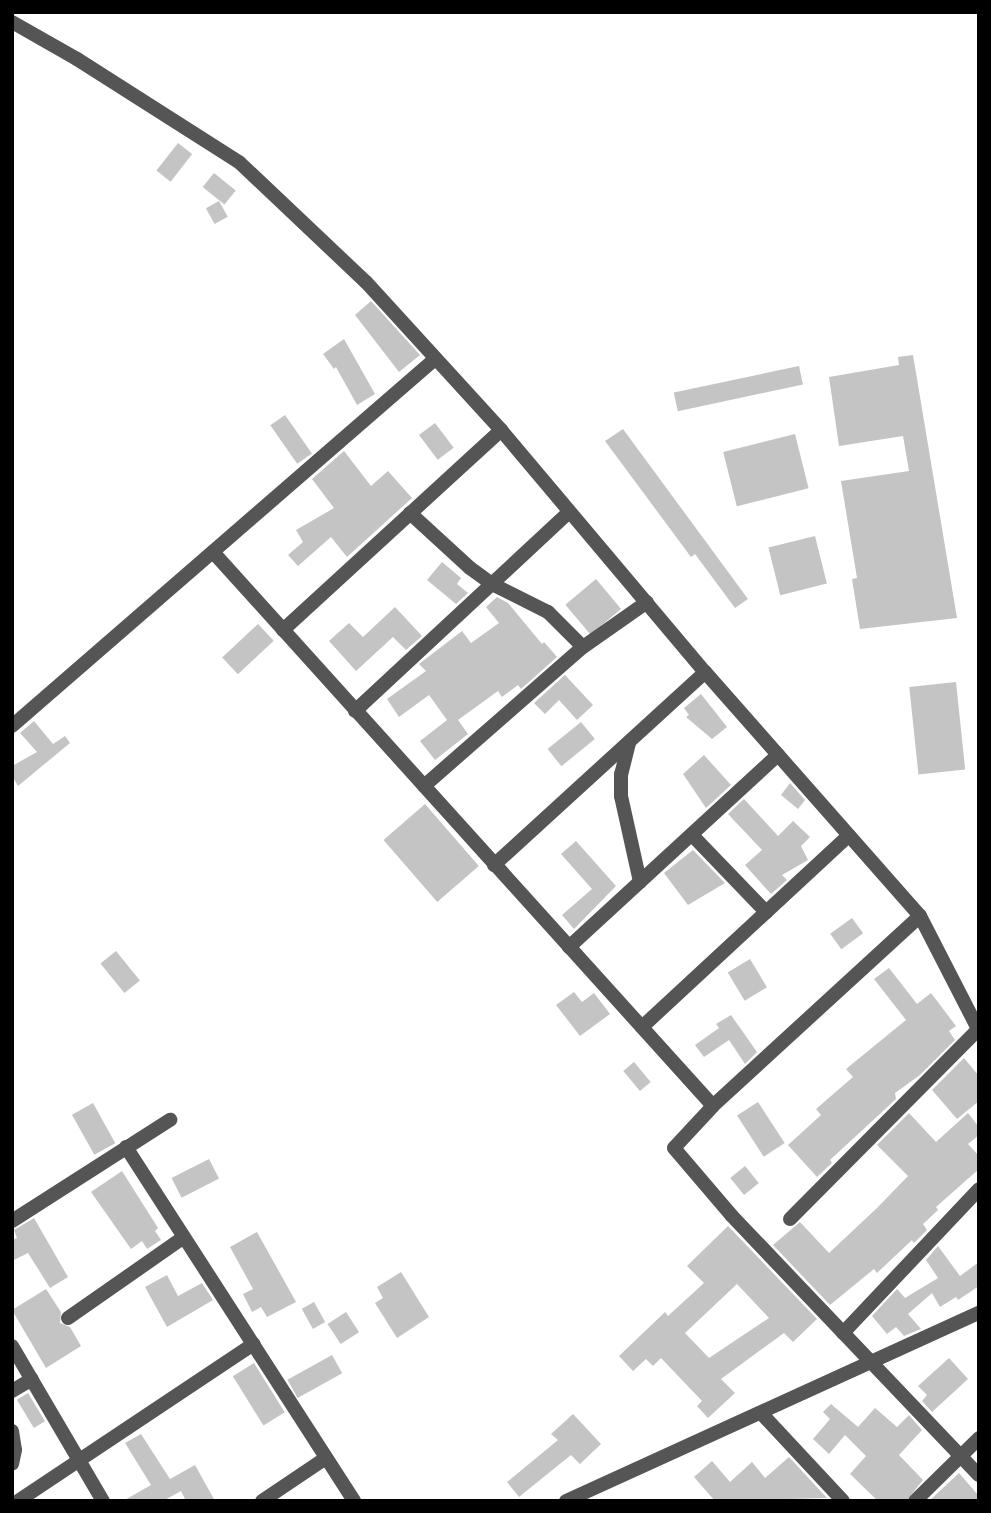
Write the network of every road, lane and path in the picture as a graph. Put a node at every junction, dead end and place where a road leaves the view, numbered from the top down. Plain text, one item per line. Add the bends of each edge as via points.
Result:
1 (12, 22) edge
2 (435, 359) junction
3 (501, 430) junction
4 (569, 512) junction
5 (410, 513) junction
6 (213, 552) junction
7 (492, 584) junction
8 (647, 602) junction
9 (283, 630) junction
10 (583, 647) junction
11 (705, 672) junction
12 (355, 711) junction
13 (12, 726) edge
14 (629, 742) junction
15 (778, 755) junction
16 (424, 786) junction
17 (692, 835) junction
18 (849, 835) junction
19 (494, 865) junction
20 (640, 881) junction
21 (766, 912) junction
22 (920, 916) junction
23 (569, 947) junction
24 (642, 1027) junction
25 (978, 1030) edge
26 (713, 1106) junction
27 (170, 1119) dead end
28 (126, 1147) junction
29 (979, 1189) edge
30 (790, 1219) dead end
31 (12, 1221) edge
32 (184, 1237) junction
33 (979, 1313) edge
34 (68, 1318) dead end
35 (843, 1333) junction
36 (253, 1344) junction
37 (12, 1346) edge
38 (872, 1362) junction
39 (32, 1379) junction
40 (12, 1391) edge
41 (761, 1413) junction
42 (12, 1431) edge
43 (979, 1438) edge
44 (961, 1456) junction
45 (326, 1458) junction
46 (79, 1461) junction
47 (12, 1464) edge
48 (979, 1475) edge
49 (18, 1501) edge
50 (103, 1501) edge
51 (262, 1501) edge
52 (354, 1501) edge
53 (566, 1501) edge
54 (843, 1501) edge
55 (915, 1501) edge

1 - 2 street via 240,163 366,282
2 - 3 street
2 - 6 street
3 - 4 street
3 - 5 street
4 - 7 street
4 - 8 street
5 - 7 street
5 - 9 street
6 - 9 street
6 - 13 street
7 - 10 street via 548,612
7 - 12 street
8 - 10 street
8 - 11 street
9 - 12 street
10 - 16 street
11 - 14 street
11 - 15 street
12 - 16 street
14 - 19 street
14 - 20 street via 621,796
15 - 17 street
15 - 18 street
16 - 19 street
17 - 20 street
17 - 21 street
18 - 21 street
18 - 22 street
19 - 23 street
20 - 23 street
21 - 24 street
22 - 25 street
22 - 26 street
23 - 24 street
24 - 26 street
25 - 30 street
26 - 35 street via 674,1147
27 - 28 street
28 - 31 street
28 - 32 street
29 - 35 street
32 - 34 street
32 - 36 street
33 - 38 street
35 - 38 street
36 - 45 street
36 - 46 street
37 - 39 street
38 - 41 street
38 - 44 street
39 - 40 street
39 - 46 street
41 - 53 street
41 - 54 street
42 - 47 street
43 - 44 street
44 - 48 street
44 - 55 street
45 - 51 street
45 - 52 street
46 - 49 street
46 - 50 street

